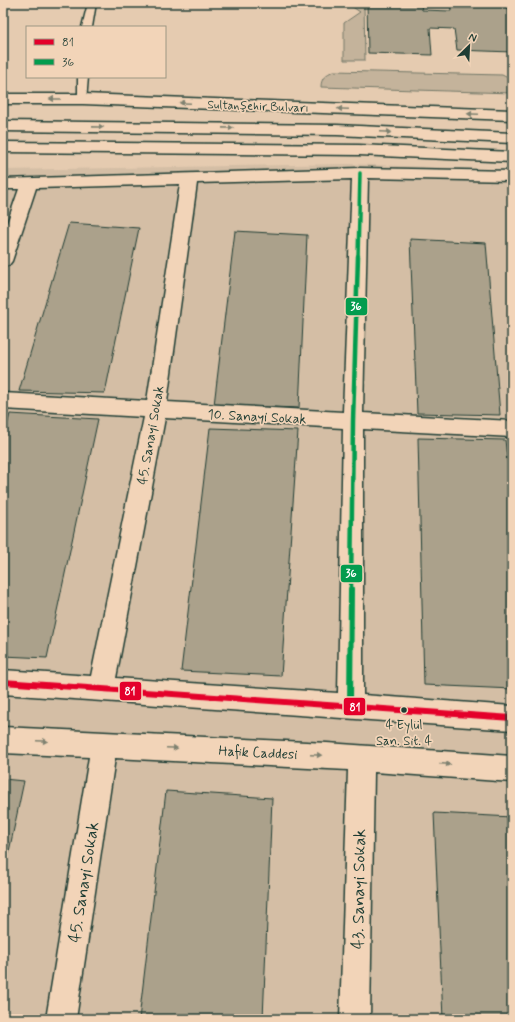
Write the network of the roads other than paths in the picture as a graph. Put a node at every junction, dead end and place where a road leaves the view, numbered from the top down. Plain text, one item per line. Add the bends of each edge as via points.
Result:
1 (92, 3) edge
2 (87, 26) edge
3 (83, 78) edge
4 (3, 99) edge
5 (83, 99) junction
6 (512, 115) edge
7 (3, 126) edge
8 (512, 138) edge
9 (3, 147) edge
10 (512, 157) edge
11 (360, 173) junction
12 (512, 176) edge
13 (189, 178) junction
14 (29, 182) junction
15 (3, 184) edge
16 (3, 260) edge
17 (3, 401) edge
18 (156, 410) junction
19 (353, 421) junction
20 (512, 430) edge
21 (3, 682) edge
22 (101, 690) junction
23 (350, 707) junction
24 (512, 718) edge
25 (3, 740) edge
26 (104, 744) junction
27 (361, 758) junction
28 (512, 769) edge
29 (61, 1019) edge
30 (355, 1019) edge

1 - 2 lane
3 - 5 lane
5 -> 4 main road, Sultanşehir Bulvarı
6 -> 5 main road, Sultanşehir Bulvarı
7 -> 8 main road, Sultanşehir Bulvarı via 337,130
9 - 10 main road via 359,150
11 - 12 main road
11 - 13 main road
11 - 19 main road
13 - 14 main road
13 - 18 main road, 45. Sanayi Sokak
14 - 15 main road
14 - 16 main road
17 - 18 main road, 10. Sanayi Sokak
18 - 19 main road, 10. Sanayi Sokak
18 - 22 main road, 45. Sanayi Sokak
19 - 20 main road, 10. Sanayi Sokak
19 - 23 main road
21 - 22 main road
22 - 23 main road
23 - 24 main road
25 -> 26 main road, Hafik Caddesi
26 -> 27 main road, Hafik Caddesi
26 - 29 main road, 45. Sanayi Sokak
27 -> 28 main road, Hafik Caddesi
27 - 30 main road, 43. Sanayi Sokak

